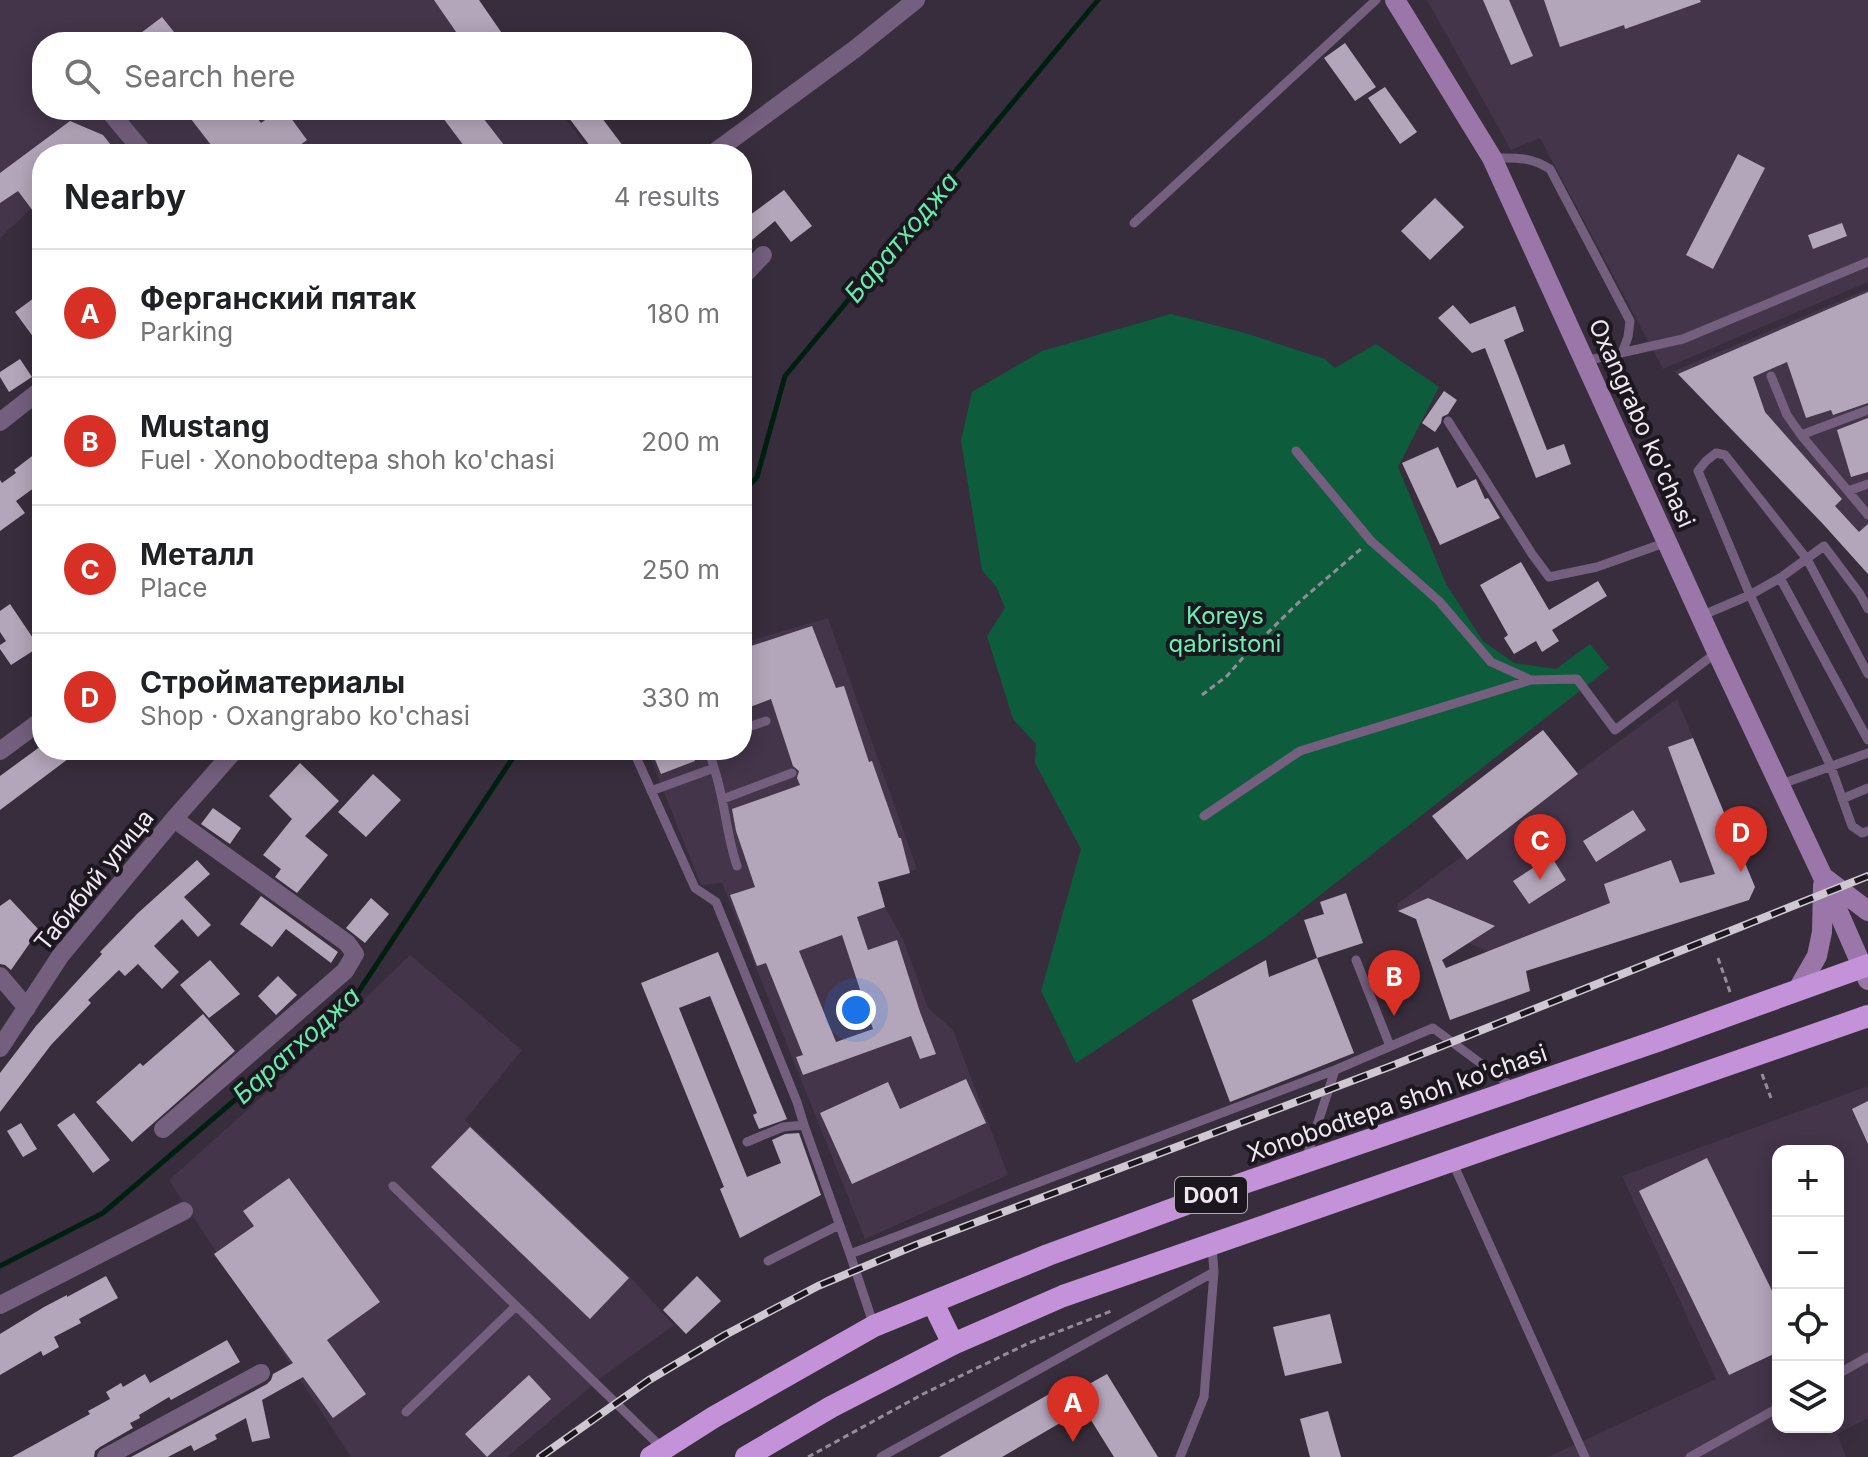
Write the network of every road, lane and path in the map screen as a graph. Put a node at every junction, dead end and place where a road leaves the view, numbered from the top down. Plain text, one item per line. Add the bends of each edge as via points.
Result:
1 (916, 0) edge
2 (1376, 0) edge
3 (1395, 0) edge
4 (117, 120) edge
5 (137, 144) edge
6 (726, 144) edge
7 (1492, 158) junction
8 (1134, 223) dead end
9 (763, 255) dead end
10 (1868, 262) edge
11 (752, 267) edge
12 (1622, 353) junction
13 (1585, 361) junction
14 (1771, 376) dead end
15 (32, 397) edge
16 (1868, 410) edge
17 (1448, 421) dead end
18 (0, 422) edge
19 (1801, 435) junction
20 (1296, 451) dead end
21 (1868, 484) edge
22 (1848, 491) junction
23 (1868, 515) edge
24 (1371, 541) junction
25 (1667, 542) junction
26 (1807, 559) junction
27 (1780, 578) junction
28 (1750, 595) junction
29 (1868, 609) edge
30 (1701, 616) junction
31 (1717, 652) junction
32 (1868, 674) edge
33 (1531, 680) junction
34 (1202, 695) dead end
35 (766, 721) dead end
36 (752, 726) edge
37 (32, 727) edge
38 (1868, 740) edge
39 (0, 751) edge
40 (1868, 753) edge
41 (226, 760) edge
42 (637, 760) edge
43 (712, 760) edge
44 (1831, 767) junction
45 (714, 768) junction
46 (792, 773) dead end
47 (1779, 785) junction
48 (1868, 788) edge
49 (651, 791) junction
50 (723, 799) junction
51 (1842, 799) junction
52 (1204, 816) dead end
53 (174, 819) junction
54 (1868, 831) edge
55 (737, 866) dead end
56 (1823, 877) junction
57 (1868, 911) edge
58 (1718, 958) dead end
59 (1356, 960) dead end
60 (1866, 971) edge
61 (1723, 972) dead end
62 (0, 976) edge
63 (1797, 991) junction
64 (27, 1008) junction
65 (1868, 1016) edge
66 (1390, 1046) junction
67 (0, 1048) edge
68 (1335, 1070) junction
69 (1764, 1082) dead end
70 (1517, 1090) junction
71 (1771, 1098) dead end
72 (804, 1125) junction
73 (163, 1129) dead end
74 (747, 1142) dead end
75 (1452, 1160) junction
76 (1305, 1163) junction
77 (393, 1186) dead end
78 (184, 1211) dead end
79 (839, 1225) junction
80 (1212, 1243) junction
81 (850, 1254) junction
82 (768, 1261) dead end
83 (1214, 1272) junction
84 (933, 1303) junction
85 (0, 1305) edge
86 (516, 1306) junction
87 (1115, 1310) dead end
88 (874, 1326) junction
89 (953, 1344) junction
90 (1868, 1357) edge
91 (1844, 1371) edge
92 (261, 1373) dead end
93 (1772, 1411) edge
94 (406, 1412) dead end
95 (657, 1453) edge
96 (106, 1457) edge
97 (746, 1457) edge
98 (808, 1457) edge
99 (881, 1457) edge
100 (1180, 1457) edge
101 (1585, 1457) edge
102 (1690, 1457) edge

1 - 6 street
2 - 8 lane
3 - 7 main road, Oxangrabo ko'chasi
4 - 5 street
7 - 12 lane via 1526,158 1550,169 1630,321
7 - 13 main road, Oxangrabo ko'chasi
9 - 11 street
10 - 12 lane via 1683,339
12 - 13 lane
13 - 25 main road, Oxangrabo ko'chasi
14 - 19 lane
15 - 18 street
16 - 19 lane
17 - 25 lane via 1549,577 1597,567
19 - 22 lane
20 - 24 lane
21 - 22 lane
22 - 23 lane
24 - 33 lane via 1439,601 1491,662
24 - 34 path
25 - 30 main road, Oxangrabo ko'chasi
26 - 27 lane
26 - 28 lane via 1725,455 1716,453 1698,471
26 - 29 lane via 1824,546
26 - 32 lane
27 - 28 lane
27 - 38 lane
28 - 30 lane
28 - 44 lane
30 - 31 main road, Oxangrabo ko'chasi
31 - 33 lane via 1615,730 1577,679
31 - 47 main road, Oxangrabo ko'chasi
33 - 52 lane via 1300,751
35 - 36 lane
37 - 39 street
40 - 44 lane
41 - 53 street, Табибий улица
42 - 49 lane
43 - 45 lane
44 - 47 lane
44 - 51 lane
45 - 49 lane
45 - 50 lane
46 - 50 lane
47 - 56 main road, Oxangrabo ko'chasi
48 - 51 lane
49 - 72 lane via 695,888 716,902
50 - 55 lane
51 - 54 lane via 1852,826
53 - 64 street, Табибий улица via 61,955
53 - 73 street via 347,943 355,954 345,971
56 - 57 main road, Oxangrabo ko'chasi
56 - 60 main road, Oxangrabo ko'chasi
56 - 63 main road, Oxangrabo ko'chasi via 1817,956
58 - 61 path
59 - 66 lane
60 - 63 highway, Xonobodtepa shoh ko'chasi / D001
62 - 64 street
63 - 70 highway, Xonobodtepa shoh ko'chasi / D001
64 - 67 street, Табибий улица
65 - 75 highway, D001
66 - 68 lane
66 - 70 lane via 1433,1028
68 - 76 lane
68 - 81 lane
69 - 71 path
70 - 76 highway, Xonobodtepa shoh ko'chasi / D001
72 - 74 lane via 783,1127
72 - 79 lane
75 - 80 highway, D001
75 - 101 lane
76 - 84 highway, Xonobodtepa shoh ko'chasi / D001 via 1048,1255
77 - 86 lane
78 - 85 street
79 - 81 lane
79 - 82 lane
80 - 83 lane
80 - 89 highway, D001 via 1063,1296
81 - 88 lane
83 - 99 lane
83 - 100 lane via 1204,1397
84 - 88 highway, Xonobodtepa shoh ko'chasi / D001
84 - 89 highway
86 - 94 lane
86 - 95 lane
87 - 98 path via 1029,1343
88 - 95 highway, Xonobodtepa shoh ko'chasi / D001
89 - 97 highway, D001
90 - 91 lane
92 - 96 street
93 - 102 lane

